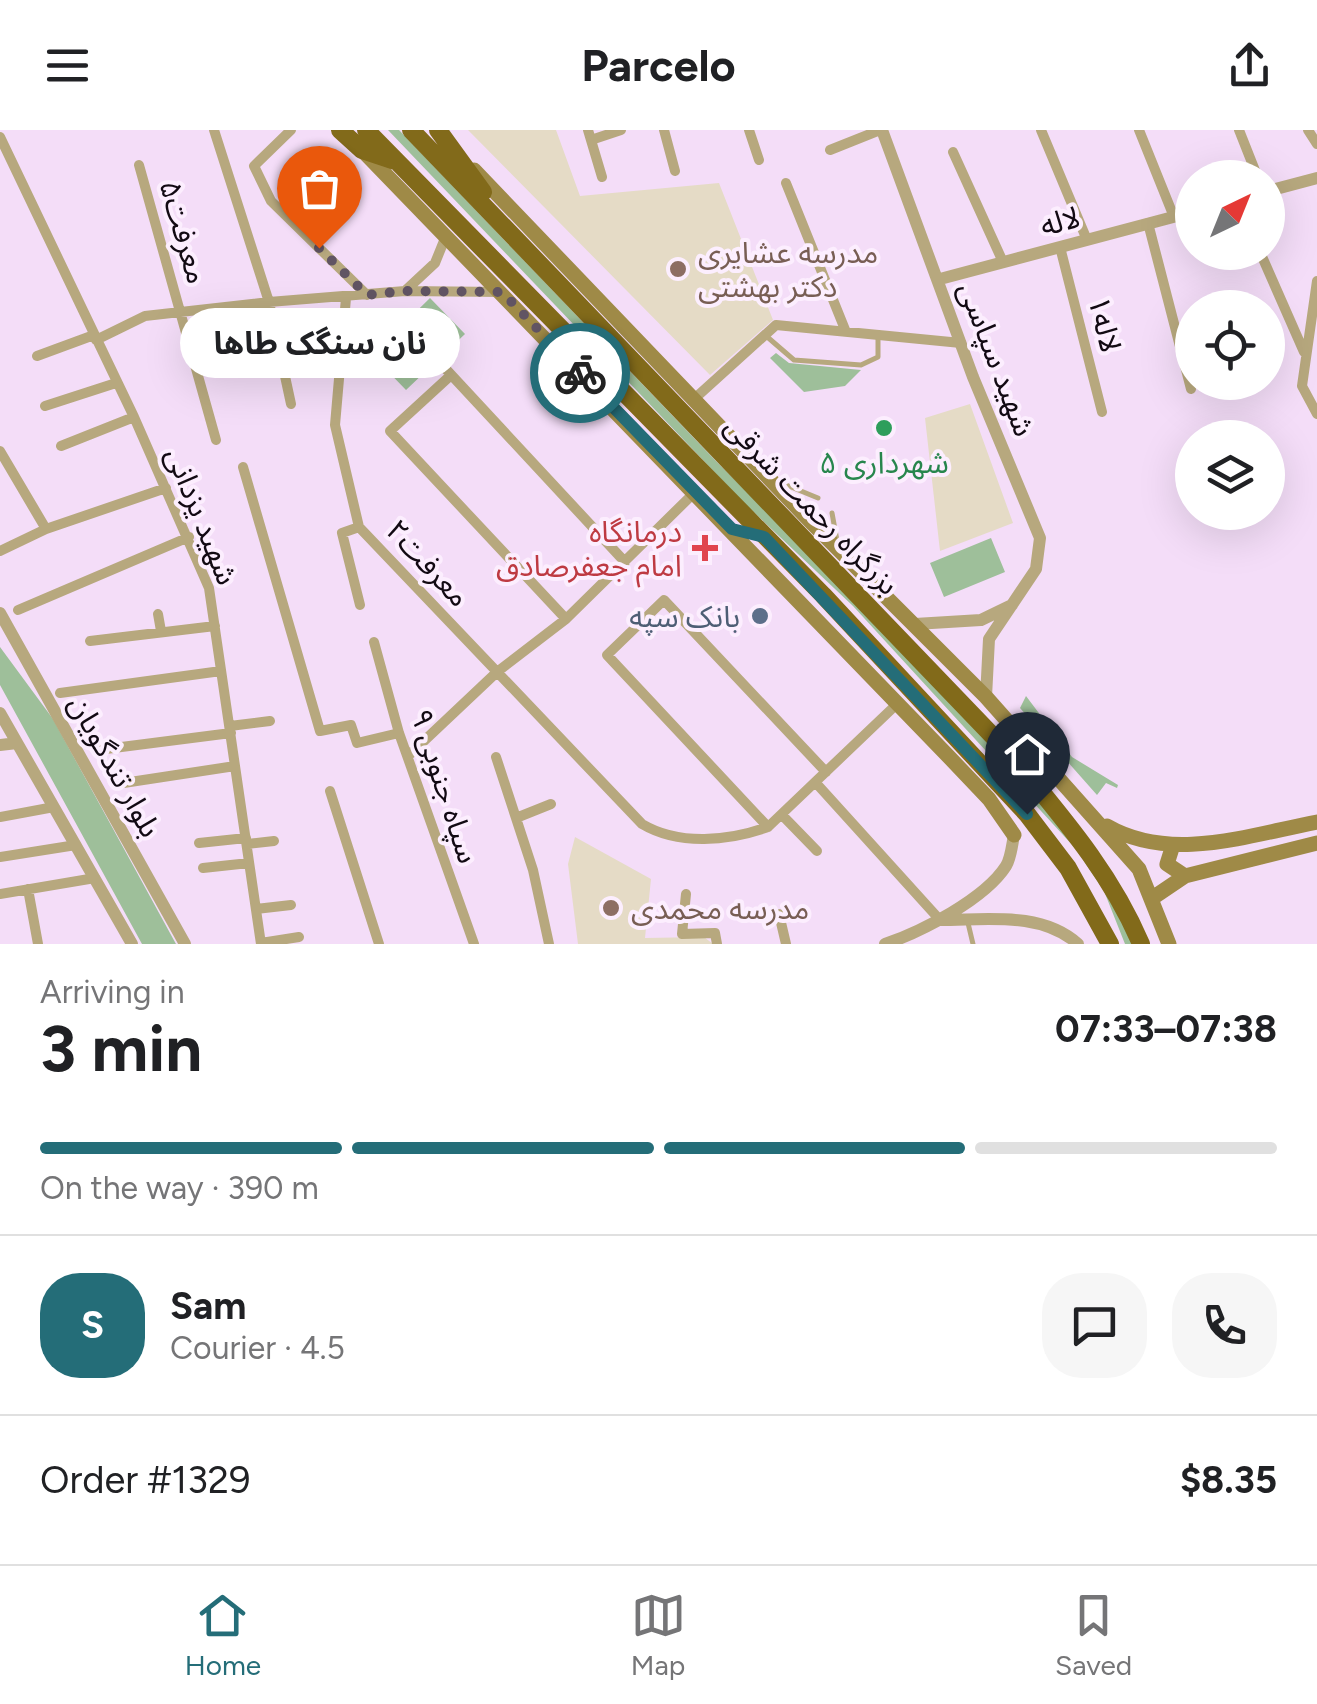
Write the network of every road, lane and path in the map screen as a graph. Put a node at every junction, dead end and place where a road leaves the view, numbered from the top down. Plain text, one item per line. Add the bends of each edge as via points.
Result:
1 (214, 130) edge
2 (291, 130) edge
3 (340, 130) edge
4 (353, 130) edge
5 (366, 130) edge
6 (410, 130) edge
7 (438, 130) edge
8 (621, 130) edge
9 (664, 130) edge
10 (749, 130) edge
11 (881, 130) edge
12 (1041, 130) edge
13 (1139, 130) edge
14 (1239, 130) edge
15 (1308, 130) edge
16 (589, 135) edge
17 (0, 137) edge
18 (1317, 144) edge
19 (362, 150) junction
20 (830, 150) dead end
21 (953, 152) dead end
22 (457, 153) junction
23 (759, 160) dead end
24 (1251, 160) edge
25 (398, 162) junction
26 (6, 165) edge
27 (139, 165) dead end
28 (675, 170) dead end
29 (602, 177) dead end
30 (1317, 178) edge
31 (786, 183) dead end
32 (1285, 187) edge
33 (1174, 217) joint
34 (502, 221) junction
35 (1148, 224) junction
36 (446, 236) junction
37 (1087, 240) junction
38 (1060, 247) junction
39 (1003, 262) junction
40 (1268, 270) edge
41 (940, 280) junction
42 (1317, 281) edge
43 (405, 291) junction
44 (502, 292) junction
45 (367, 295) junction
46 (346, 298) junction
47 (270, 302) junction
48 (181, 313) junction
49 (1175, 328) edge
50 (846, 332) junction
51 (1312, 334) edge
52 (765, 335) junction
53 (878, 335) junction
54 (95, 338) junction
55 (961, 343) junction
56 (1304, 354) junction
57 (37, 356) dead end
58 (116, 383) junction
59 (693, 400) junction
60 (291, 404) dead end
61 (45, 406) dead end
62 (1102, 412) dead end
63 (1317, 414) edge
64 (134, 417) junction
65 (216, 440) dead end
66 (61, 446) dead end
67 (0, 451) edge
68 (243, 467) dead end
69 (773, 482) junction
70 (166, 488) junction
71 (695, 492) junction
72 (818, 498) dead end
73 (772, 504) junction
74 (832, 513) dead end
75 (812, 523) junction
76 (359, 526) junction
77 (46, 528) junction
78 (732, 529) junction
79 (189, 537) junction
80 (764, 537) junction
81 (838, 549) junction
82 (0, 552) edge
83 (624, 562) junction
84 (360, 604) dead end
85 (1014, 604) junction
86 (18, 610) dead end
87 (0, 612) edge
88 (158, 614) dead end
89 (566, 619) junction
90 (915, 624) junction
91 (215, 626) junction
92 (161, 631) junction
93 (0, 637) edge
94 (90, 641) dead end
95 (374, 642) dead end
96 (22, 651) junction
97 (221, 670) junction
98 (497, 672) junction
99 (60, 693) dead end
100 (986, 697) junction
101 (898, 703) junction
102 (0, 712) edge
103 (270, 720) dead end
104 (231, 730) junction
105 (399, 733) junction
106 (17, 742) junction
107 (0, 746) edge
108 (98, 750) dead end
109 (408, 756) junction
110 (496, 757) dead end
111 (236, 766) junction
112 (826, 772) junction
113 (117, 784) dead end
114 (816, 784) junction
115 (330, 791) dead end
116 (550, 804) dead end
117 (54, 807) junction
118 (782, 815) junction
119 (0, 818) edge
120 (516, 818) junction
121 (1095, 819) junction
122 (1317, 822) edge
123 (768, 827) junction
124 (1014, 835) joint
125 (246, 841) junction
126 (274, 841) dead end
127 (199, 843) dead end
128 (1317, 843) edge
129 (76, 845) junction
130 (1173, 846) junction
131 (817, 851) dead end
132 (0, 857) edge
133 (249, 863) junction
134 (203, 868) dead end
135 (1185, 876) junction
136 (95, 878) junction
137 (28, 889) junction
138 (0, 894) edge
139 (686, 894) dead end
140 (1151, 899) junction
141 (292, 905) dead end
142 (256, 909) junction
143 (779, 914) dead end
144 (940, 920) junction
145 (967, 920) junction
146 (299, 937) dead end
147 (914, 939) edge
148 (38, 944) edge
149 (132, 944) edge
150 (185, 944) edge
151 (261, 944) edge
152 (379, 944) edge
153 (474, 944) edge
154 (549, 944) edge
155 (717, 944) edge
156 (786, 944) edge
157 (885, 944) edge
158 (974, 944) edge
159 (1078, 944) edge
160 (1110, 944) edge
161 (1141, 944) edge
162 (1169, 944) edge

1 - 47 street
2 - 45 street via 254,166 271,201
3 - 19 highway
4 - 19 highway
5 - 25 highway, بزرگراه رحمت شرقی
6 - 34 highway, بزرگراه رحمت شرقی
7 - 22 highway
8 - 16 street
9 - 28 street
10 - 23 street
11 - 20 street
11 - 41 street, شهید سپاسی
12 - 37 street
13 - 33 street
14 - 24 street
15 - 18 street
16 - 29 street
17 - 26 street, شهید یزدانی
19 - 25 highway
19 - 36 main road
21 - 39 street
22 - 34 highway
22 - 59 main road
25 - 80 highway, بزرگراه رحمت شرقی
26 - 54 street, شهید یزدانی
27 - 48 street, معرفت۵
30 - 32 street
31 - 50 street
33 - 35 street, لاله
34 - 73 highway, بزرگراه رحمت شرقی
35 - 37 street, لاله
35 - 49 street
36 - 43 street via 435,263
36 - 44 main road
37 - 38 street, لاله
38 - 39 street, لاله
38 - 62 street, ۱لاله
39 - 41 street, لاله
40 - 56 street
41 - 55 street, شهید سپاسی
42 - 51 street
43 - 44 street
43 - 45 street
44 - 71 main road
45 - 46 street
46 - 47 street
46 - 76 street, معرفت۲ via 335,425
47 - 48 street
47 - 60 street
48 - 54 street via 146,316
48 - 65 street, معرفت۵
50 - 52 street via 776,326
50 - 53 street
51 - 56 street
52 - 53 lane via 794,360 860,365 878,357
52 - 59 street
53 - 55 street
54 - 57 street
54 - 58 street, شهید یزدانی
55 - 85 street, شهید سپاسی via 1040,538 1036,570
56 - 63 street via 1302,386
58 - 61 street
58 - 64 street, شهید یزدانی
59 - 69 main road
64 - 66 street
64 - 70 street, شهید یزدانی
67 - 77 street
68 - 105 street via 320,731 351,725 357,743
69 - 72 lane
69 - 75 main road
70 - 77 street
70 - 79 street, شهید یزدانی
71 - 78 main road
71 - 83 street
73 - 75 highway
73 - 161 highway, بزرگراه رحمت شرقی via 1011,755 1090,851
74 - 81 lane
75 - 81 main road
76 - 84 street via 342,533
76 - 98 street, معرفت۲
77 - 82 street
78 - 80 highway
78 - 101 main road
79 - 86 street
79 - 91 street, شهید یزدانی
80 - 160 highway, بزرگراه رحمت شرقی via 1039,828
81 - 90 main road
83 - 89 street
83 - 89 street via 447,371 390,432
85 - 90 street via 982,620
85 - 100 street, شهید سپاسی via 986,649
87 - 96 street, بلوار تندگویان
88 - 92 street
89 - 98 street
90 - 100 main road
91 - 92 street
91 - 97 street, شهید یزدانی
92 - 94 street
93 - 96 street
95 - 105 street, ۹ سپاه جنوبی
96 - 150 street, بلوار تندگویان
97 - 99 street
97 - 104 street, شهید یزدانی
98 - 109 street
98 - 123 street, معرفت۲ via 659,834 725,836
100 - 121 main road
101 - 112 street
101 - 124 main road
102 - 106 street
103 - 104 street
104 - 108 street
104 - 111 street, شهید یزدانی
105 - 109 street, ۹ سپاه جنوبی
106 - 107 street
106 - 117 street
109 - 153 street, ۹ سپاه جنوبی
110 - 120 street
111 - 113 street
111 - 125 street, شهید یزدانی
112 - 114 street
112 - 123 street via 664,600 607,655
114 - 118 street
114 - 144 street
115 - 152 street
116 - 120 street
117 - 119 street
117 - 129 street
118 - 123 street
118 - 131 street
120 - 154 street
121 - 130 main road via 1146,844
121 - 140 main road via 1139,869
122 - 130 main road
124 - 144 street via 997,877
125 - 126 street
125 - 127 street
125 - 133 street, شهید یزدانی
128 - 135 main road
129 - 132 street
129 - 136 street
130 - 135 main road via 1167,864
133 - 134 street
133 - 142 street, شهید یزدانی
135 - 140 main road
136 - 137 street
136 - 149 street
137 - 138 street
137 - 148 street
139 - 155 street via 682,934 715,933
140 - 162 main road
141 - 142 street
142 - 151 street, شهید یزدانی
143 - 156 street
144 - 145 street
144 - 147 street
145 - 158 lane
145 - 159 street via 1029,920 1057,928
146 - 151 street, شهید یزدانی
147 - 157 street

